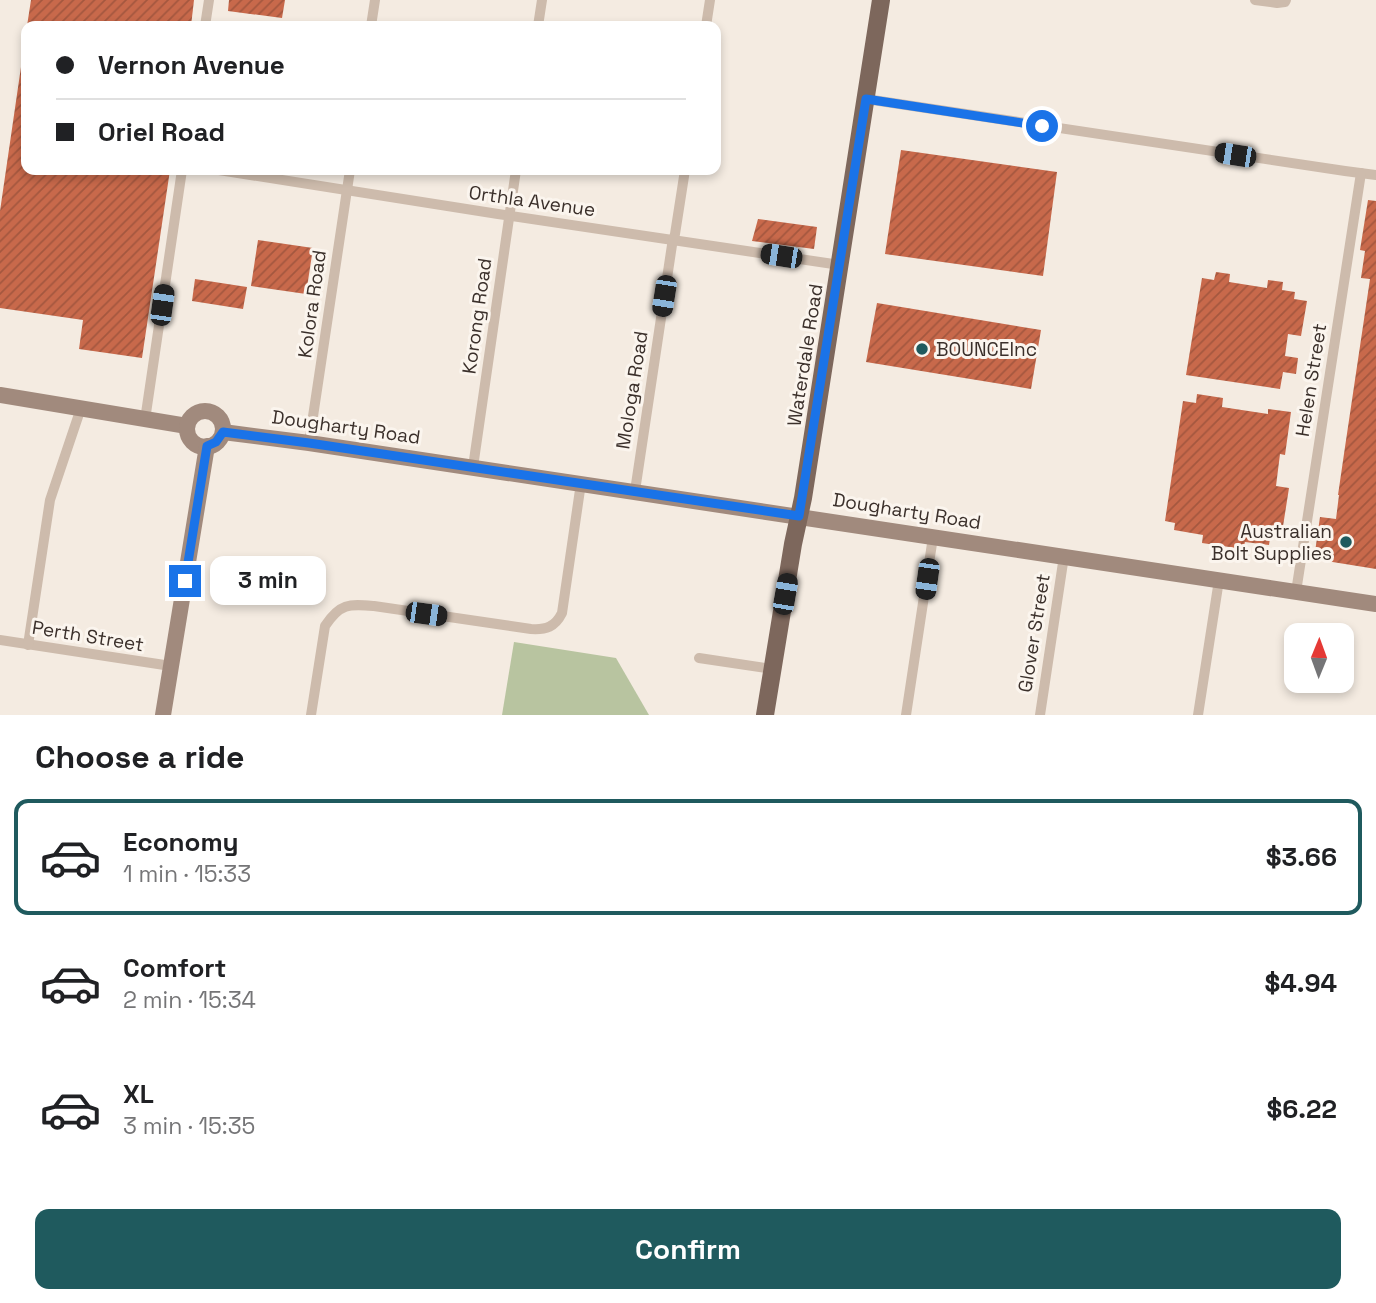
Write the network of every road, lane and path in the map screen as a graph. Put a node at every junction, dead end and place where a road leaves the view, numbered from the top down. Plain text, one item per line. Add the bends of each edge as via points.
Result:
1 (209, 0) edge
2 (375, 0) edge
3 (542, 0) edge
4 (710, 0) edge
5 (881, 0) edge
6 (1255, 0) edge
7 (1285, 1) edge
8 (206, 21) edge
9 (372, 21) edge
10 (539, 21) edge
11 (707, 21) edge
12 (866, 99) junction
13 (1361, 173) junction
14 (1376, 174) edge
15 (181, 175) edge
16 (251, 175) edge
17 (349, 175) edge
18 (515, 175) edge
19 (684, 175) edge
20 (347, 190) junction
21 (509, 216) junction
22 (673, 240) junction
23 (840, 265) junction
24 (0, 395) edge
25 (81, 408) junction
26 (145, 420) junction
27 (187, 426) junction
28 (223, 432) junction
29 (309, 443) junction
30 (207, 446) junction
31 (473, 467) junction
32 (582, 483) junction
33 (635, 491) junction
34 (799, 516) junction
35 (933, 537) junction
36 (1064, 556) junction
37 (1219, 580) junction
38 (1296, 592) junction
39 (1376, 604) edge
40 (0, 640) edge
41 (29, 645) junction
42 (699, 658) dead end
43 (171, 666) junction
44 (772, 669) junction
45 (163, 715) edge
46 (311, 715) edge
47 (765, 715) edge
48 (906, 715) edge
49 (1040, 715) edge
50 (1198, 715) edge

1 - 8 street
2 - 9 street
3 - 10 street
4 - 11 street
5 - 12 main road, Waterdale Road
6 - 7 street
12 - 13 street
12 - 23 main road, Waterdale Road
13 - 14 street
13 - 38 street, Helen Street
15 - 26 street
16 - 20 street, Orthla Avenue
17 - 20 street, Kolora Road
18 - 21 street, Korong Road
19 - 22 street, Mologa Road
20 - 21 street, Orthla Avenue
20 - 29 street, Kolora Road
21 - 22 street, Orthla Avenue
21 - 31 street, Korong Road
22 - 23 street, Orthla Avenue
22 - 33 street, Mologa Road
23 - 34 main road, Waterdale Road
24 - 25 street
25 - 26 street
25 - 41 street via 50,500
26 - 27 street
27 - 28 street via 194,415 209,411 218,416
27 - 30 street via 193,442
28 - 29 street, Dougharty Road
28 - 30 street
29 - 31 street, Dougharty Road
30 - 43 street
31 - 32 street, Dougharty Road
32 - 33 street, Dougharty Road
32 - 46 street via 562,613 554,625 531,629 351,604 331,616 325,626
33 - 34 street, Dougharty Road
34 - 35 street, Dougharty Road
34 - 44 main road, Waterdale Road
35 - 36 street, Dougharty Road
35 - 48 street
36 - 37 street, Dougharty Road
36 - 49 street, Glover Street
37 - 38 street, Dougharty Road
37 - 50 street
38 - 39 street, Dougharty Road
40 - 41 street, Perth Street
41 - 43 street, Perth Street
42 - 44 street
43 - 45 street
44 - 47 main road, Waterdale Road

